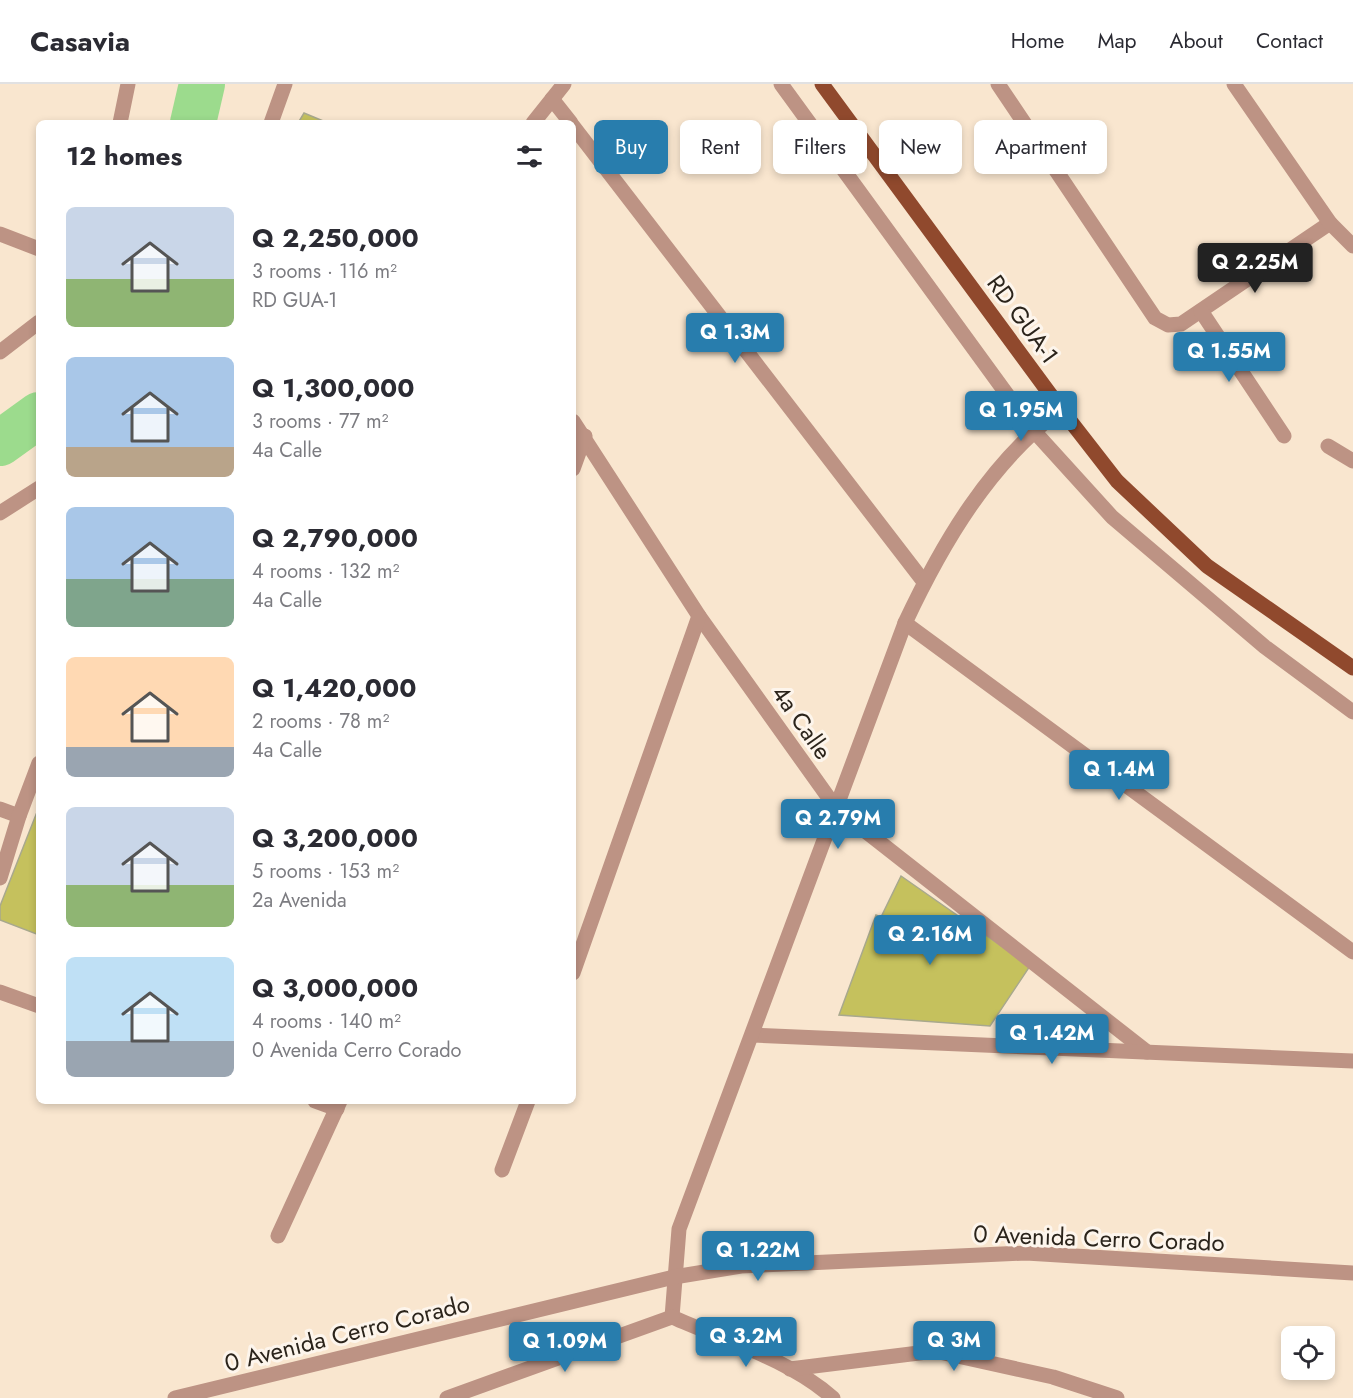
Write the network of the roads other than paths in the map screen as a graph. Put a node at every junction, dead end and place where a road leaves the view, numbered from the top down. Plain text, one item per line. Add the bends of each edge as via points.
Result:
1 (128, 84) edge
2 (285, 84) edge
3 (564, 84) edge
4 (781, 84) edge
5 (822, 84) edge
6 (1234, 84) edge
7 (1001, 85) edge
8 (552, 99) junction
9 (121, 120) edge
10 (273, 120) edge
11 (535, 120) edge
12 (569, 120) edge
13 (576, 129) edge
14 (1330, 223) junction
15 (0, 234) edge
16 (1353, 246) edge
17 (36, 248) edge
18 (1201, 311) junction
19 (36, 323) edge
20 (0, 352) edge
21 (1061, 409) junction
22 (576, 425) edge
23 (1033, 430) junction
24 (585, 436) junction
25 (1284, 436) dead end
26 (1328, 446) dead end
27 (576, 461) edge
28 (1353, 462) edge
29 (36, 490) edge
30 (0, 513) edge
31 (924, 582) junction
32 (699, 616) junction
33 (904, 623) junction
34 (1353, 668) edge
35 (1353, 712) edge
36 (36, 771) edge
37 (836, 808) junction
38 (0, 809) edge
39 (19, 816) junction
40 (0, 878) edge
41 (1353, 952) edge
42 (576, 964) edge
43 (0, 992) edge
44 (36, 1005) edge
45 (753, 1035) junction
46 (1147, 1052) junction
47 (1353, 1061) edge
48 (527, 1104) edge
49 (338, 1105) edge
50 (502, 1170) dead end
51 (278, 1236) dead end
52 (1353, 1273) edge
53 (674, 1277) junction
54 (672, 1317) junction
55 (790, 1369) junction
56 (1096, 1395) edge
57 (175, 1398) edge
58 (447, 1398) edge
59 (833, 1398) edge
60 (1117, 1398) edge

1 - 9 street
2 - 10 street
3 - 8 street
4 - 23 street
5 - 21 main road, RD GUA-1
6 - 14 street
7 - 18 street via 1155,318 1168,325 1181,324
8 - 11 street
8 - 12 street
13 - 31 street
14 - 16 street
14 - 18 street
15 - 17 street
18 - 25 street
19 - 20 street
21 - 23 street
21 - 34 main road, RD GUA-1 via 1117,480 1207,566
22 - 24 street, 4a Calle
23 - 31 street via 980,489
23 - 35 street via 1120,524 1265,647
24 - 27 street
24 - 32 street, 4a Calle
26 - 28 street
29 - 30 street
31 - 33 street
32 - 37 street, 4a Calle
32 - 42 street
33 - 37 street
33 - 41 street
36 - 39 street
37 - 45 street
37 - 46 street, 4a Calle
38 - 39 street
39 - 40 street
43 - 44 street
45 - 46 street
45 - 53 street via 679,1229
46 - 47 street
48 - 50 street
49 - 51 street
52 - 53 street, 0 Avenida Cerro Corado via 1026,1253 741,1266
53 - 54 street
53 - 57 street, 0 Avenida Cerro Corado
54 - 55 street
54 - 58 street
55 - 56 street via 935,1352 1053,1377
55 - 59 street
56 - 60 street

